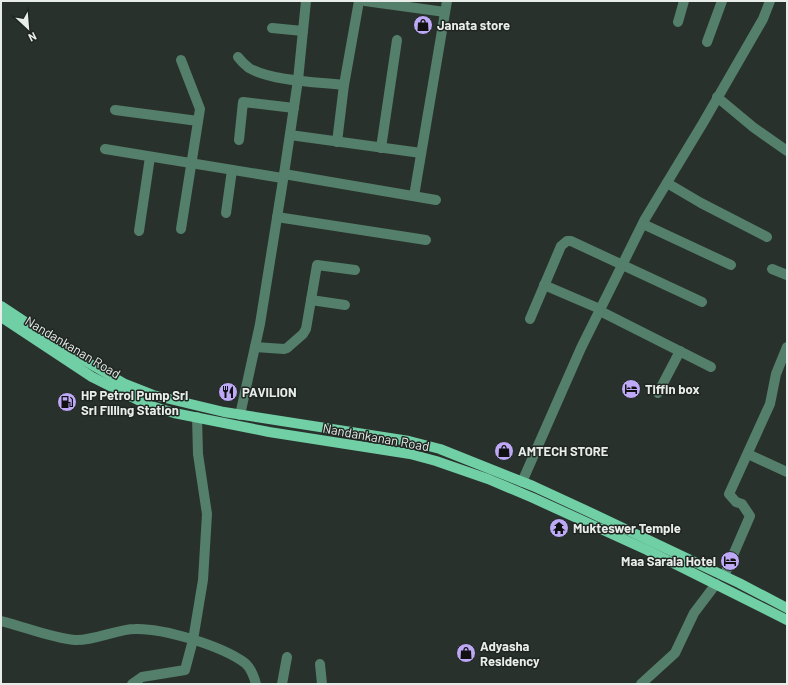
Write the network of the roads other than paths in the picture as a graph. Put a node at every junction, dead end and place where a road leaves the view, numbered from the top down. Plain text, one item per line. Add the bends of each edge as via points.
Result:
1 (306, 1) edge
2 (359, 1) edge
3 (370, 1) edge
4 (447, 1) edge
5 (684, 1) edge
6 (722, 1) edge
7 (770, 1) edge
8 (445, 12) junction
9 (678, 22) dead end
10 (272, 28) dead end
11 (303, 31) junction
12 (397, 40) dead end
13 (707, 42) dead end
14 (238, 57) dead end
15 (181, 60) dead end
16 (298, 80) junction
17 (344, 85) junction
18 (717, 97) junction
19 (294, 108) junction
20 (115, 110) dead end
21 (198, 121) junction
22 (290, 135) junction
23 (239, 140) dead end
24 (337, 142) junction
25 (381, 148) junction
26 (105, 149) dead end
27 (787, 151) edge
28 (421, 153) junction
29 (150, 157) junction
30 (191, 163) junction
31 (232, 170) junction
32 (283, 176) junction
33 (667, 183) junction
34 (414, 196) junction
35 (436, 200) dead end
36 (226, 214) dead end
37 (277, 217) junction
38 (643, 224) junction
39 (181, 229) dead end
40 (139, 231) dead end
41 (767, 237) dead end
42 (426, 240) dead end
43 (731, 265) dead end
44 (622, 266) junction
45 (772, 269) dead end
46 (354, 270) dead end
47 (787, 275) edge
48 (544, 285) junction
49 (311, 300) junction
50 (702, 302) dead end
51 (1, 306) edge
52 (345, 306) dead end
53 (600, 310) junction
54 (1, 317) edge
55 (530, 319) dead end
56 (255, 347) junction
57 (787, 347) edge
58 (680, 351) junction
59 (711, 367) dead end
60 (658, 393) dead end
61 (240, 415) junction
62 (197, 417) junction
63 (267, 420) junction
64 (265, 431) junction
65 (748, 454) junction
66 (787, 472) edge
67 (522, 482) junction
68 (724, 576) junction
69 (716, 584) junction
70 (787, 608) edge
71 (787, 620) edge
72 (1, 621) edge
73 (193, 640) junction
74 (287, 658) dead end
75 (320, 664) dead end
76 (159, 674) junction
77 (132, 684) edge
78 (161, 684) edge
79 (256, 684) edge
80 (282, 684) edge
81 (322, 684) edge
82 (641, 684) edge

1 - 11 street
2 - 17 street
3 - 8 street
4 - 8 street
5 - 9 street
6 - 13 street
7 - 18 street via 764,19
8 - 28 street
10 - 11 street
11 - 16 street
12 - 25 street
14 - 16 street via 255,70
15 - 21 street via 200,108
16 - 17 street
16 - 19 street
17 - 24 street
18 - 27 street
18 - 33 street
19 - 22 street
19 - 23 street via 243,102
20 - 21 street
21 - 30 street
22 - 24 street
22 - 32 street
24 - 25 street
25 - 28 street
26 - 29 street
28 - 34 street
29 - 30 street
29 - 40 street
30 - 31 street
30 - 39 street
31 - 32 street
31 - 36 street
32 - 34 street
32 - 37 street
33 - 38 street
33 - 41 street
34 - 35 street
37 - 42 street
37 - 56 street
38 - 43 street
38 - 44 street
44 - 48 street via 567,241 561,246
44 - 50 street
44 - 53 street
45 - 47 street
46 - 49 street via 317,265
48 - 53 street
48 - 55 street
49 - 52 street
49 - 56 street via 305,332 287,348 280,350
51 - 61 main road, Nandankanan Road via 76,356 125,384 153,395
53 - 58 street
53 - 67 street
54 - 62 main road, Nandankanan Road via 92,377 148,405
56 - 61 street
57 - 65 street via 776,374 770,404
58 - 59 street
58 - 60 street
61 - 63 main road, Nandankanan Road
62 - 64 main road, Nandankanan Road
62 - 73 street via 198,454 207,514 203,580
63 - 64 main road
63 - 67 main road, Nandankanan Road via 409,441 440,449
64 - 69 main road, Nandankanan Road via 410,454 436,461 533,498
65 - 66 street
65 - 68 street via 730,494 736,502 742,504 750,516
67 - 68 main road, Nandankanan Road
68 - 70 main road, Nandankanan Road
69 - 71 main road, Nandankanan Road
69 - 82 street via 694,614 675,653
72 - 73 street via 76,640 134,628 163,631
73 - 76 street via 185,670
73 - 79 street via 228,653 246,663
74 - 80 street
75 - 81 street
76 - 77 street via 142,677
76 - 78 street

